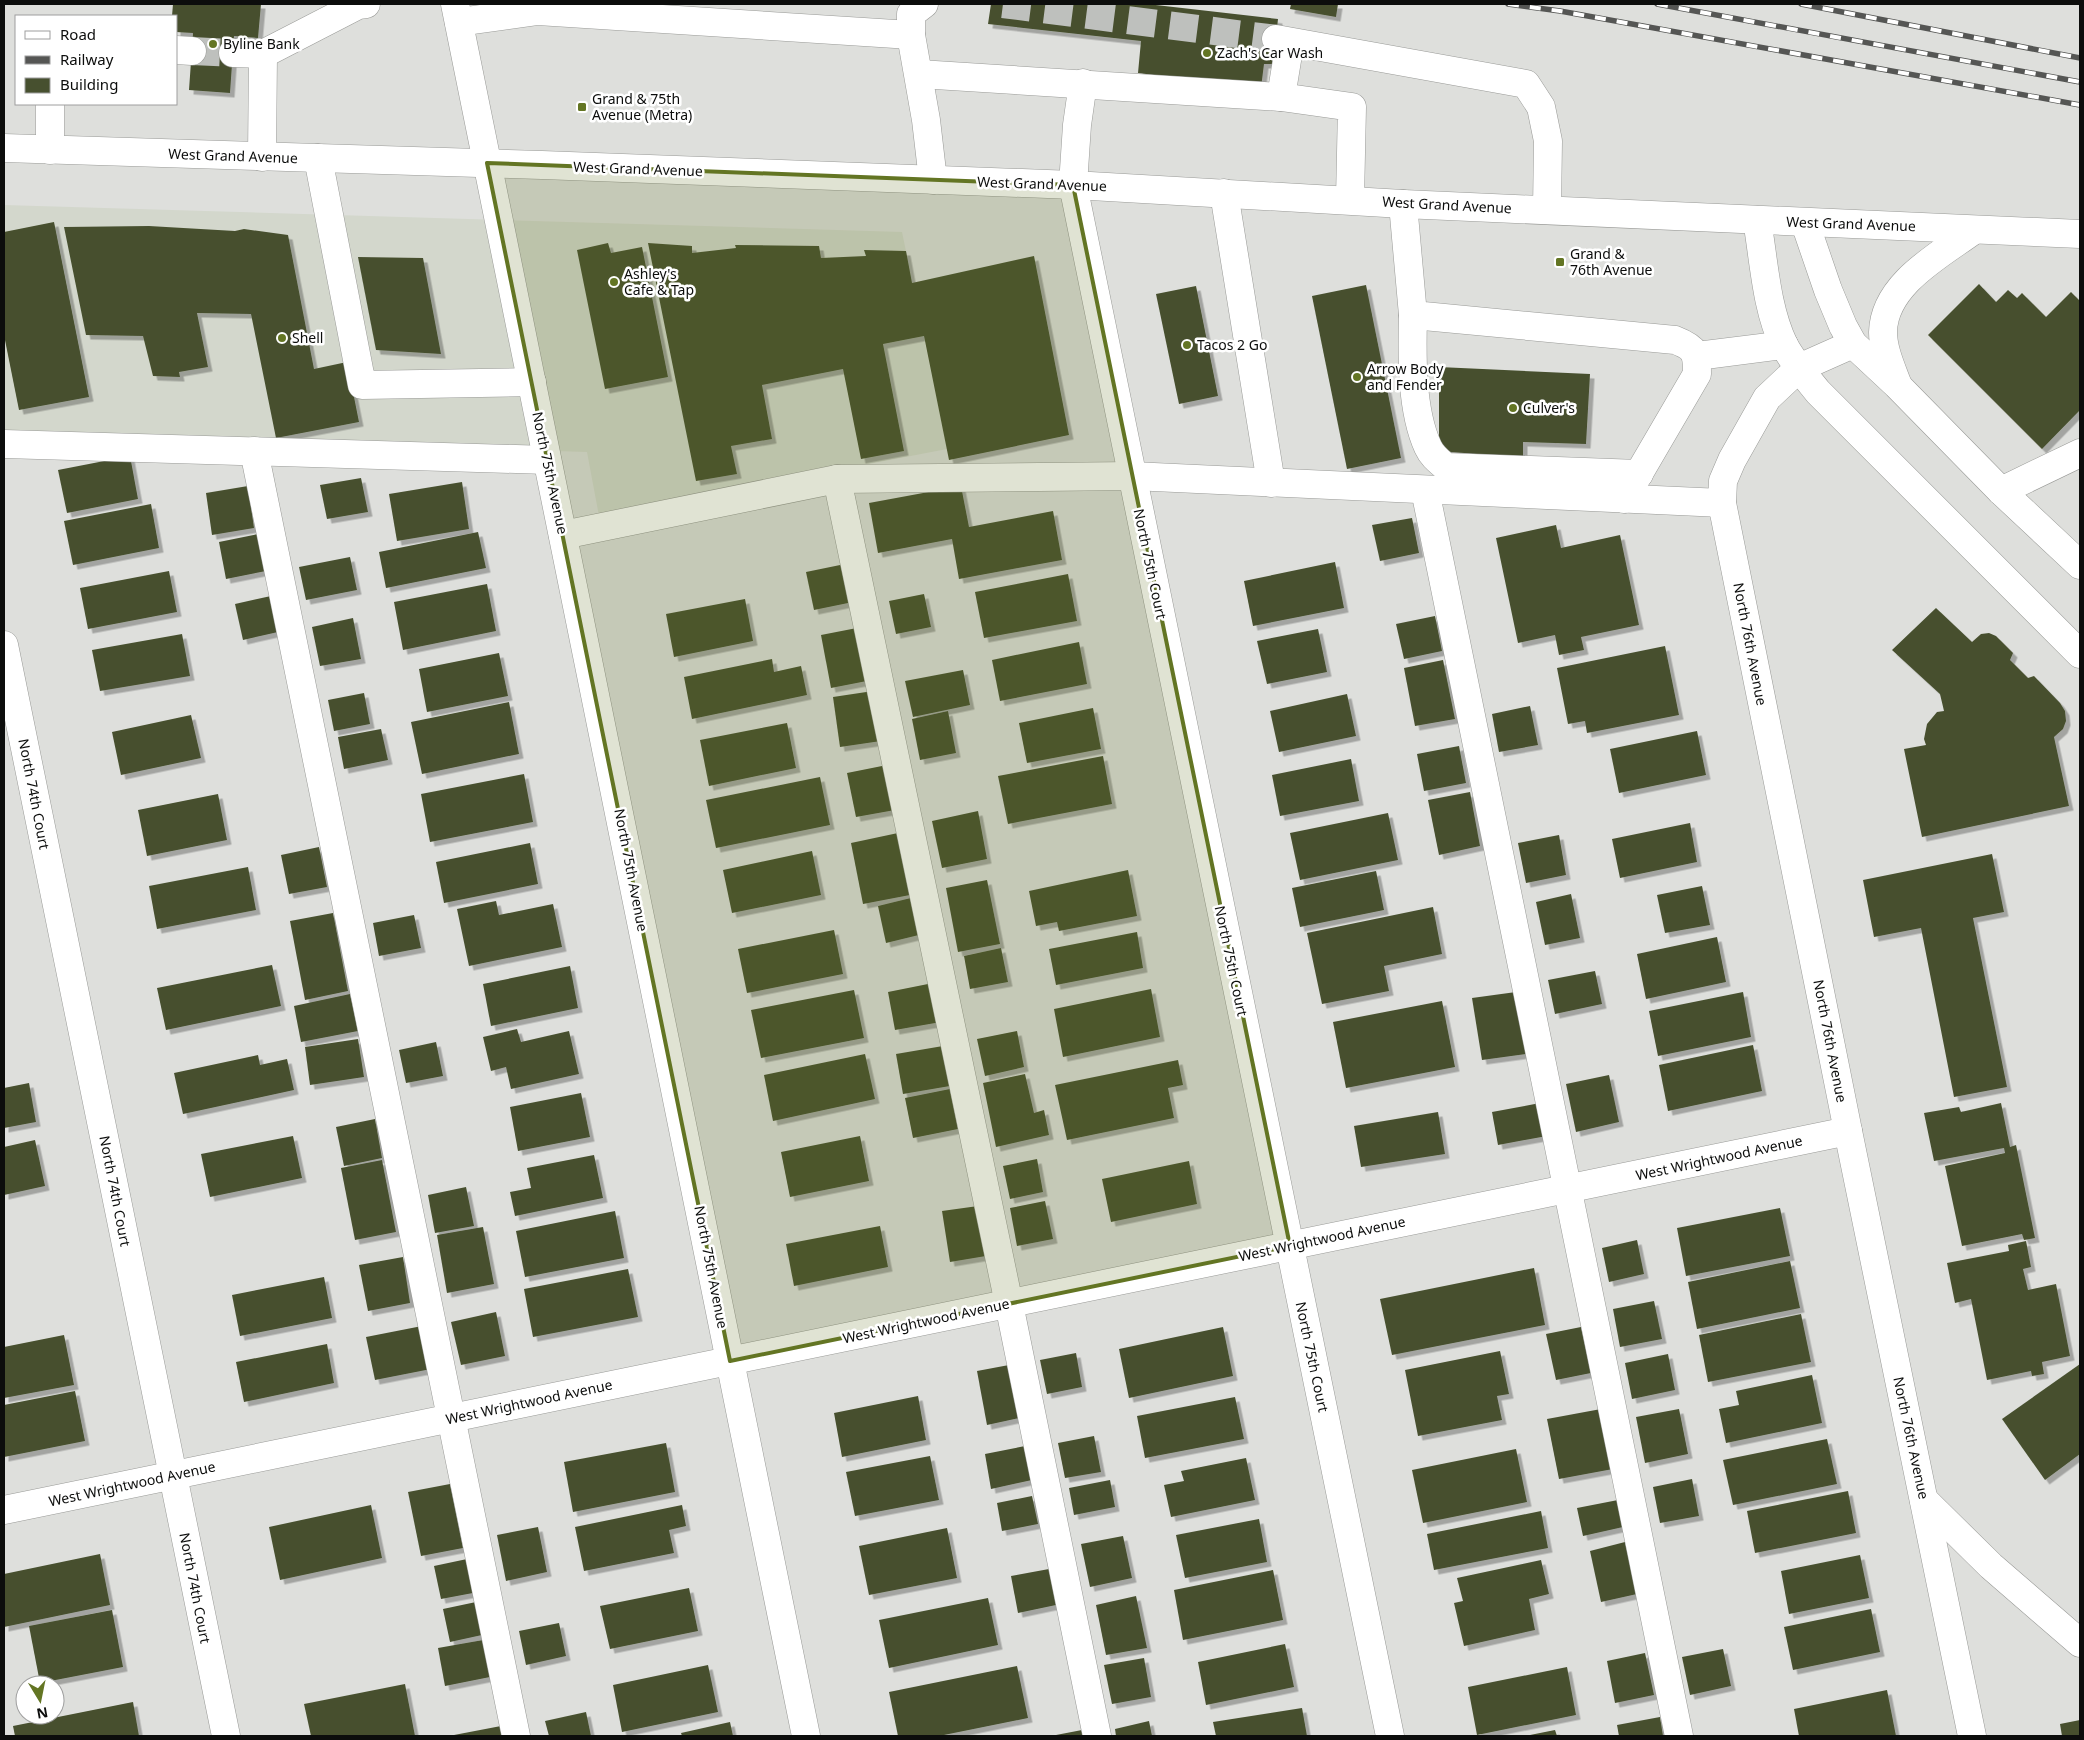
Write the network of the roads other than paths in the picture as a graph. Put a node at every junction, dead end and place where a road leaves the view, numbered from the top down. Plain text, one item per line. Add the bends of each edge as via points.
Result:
1 (366, 4) edge
2 (924, 4) edge
3 (457, 13) edge
4 (911, 35) junction
5 (233, 53) tunnel mouth
6 (264, 54) junction
7 (919, 74) junction
8 (1083, 83) junction
9 (1281, 97) junction
10 (50, 105) edge
11 (4, 148) edge
12 (50, 150) junction
13 (262, 157) junction
14 (318, 158) junction
15 (487, 163) junction
16 (932, 180) junction
17 (1073, 185) junction
18 (1224, 193) junction
19 (1350, 200) junction
20 (1403, 204) junction
21 (1547, 210) junction
22 (1757, 220) junction
23 (1805, 223) junction
24 (1974, 230) junction
25 (2080, 234) edge
26 (1413, 315) junction
27 (1853, 344) junction
28 (1784, 345) junction
29 (1697, 356) junction
30 (1799, 368) junction
31 (532, 382) junction
32 (1897, 385) junction
33 (4, 444) edge
34 (254, 451) junction
35 (2080, 453) edge
36 (547, 460) junction
37 (1639, 474) junction
38 (1132, 476) junction
39 (838, 479) junction
40 (1271, 483) junction
41 (1425, 490) junction
42 (2001, 491) junction
43 (1624, 499) junction
44 (1722, 503) junction
45 (563, 535) junction
46 (2080, 565) edge
47 (4, 645) edge
48 (2080, 654) edge
49 (1848, 1131) junction
50 (1567, 1189) junction
51 (1290, 1246) junction
52 (1009, 1304) junction
53 (730, 1361) junction
54 (452, 1418) junction
55 (173, 1476) junction
56 (1924, 1500) junction
57 (4, 1510) edge
58 (2080, 1643) edge
59 (226, 1736) edge
60 (516, 1736) edge
61 (806, 1736) edge
62 (1096, 1736) edge
63 (1390, 1736) edge
64 (1679, 1736) edge
65 (1972, 1736) edge

1 - 6 street via 358,5
2 - 4 street via 911,14
3 - 4 street via 538,11
3 - 15 street, North 75th Avenue
4 - 7 street
5 - 6 street
6 - 13 street
7 - 8 street
7 - 16 street
8 - 9 street
8 - 17 street, North 75th Court
9 - 19 street via 1352,107
9 - 21 street via 1283,41 1526,84 1541,107 1548,141
10 - 12 street
11 - 12 street, West Grand Avenue
12 - 13 street, West Grand Avenue
13 - 14 street, West Grand Avenue
14 - 15 street, West Grand Avenue
14 - 31 street via 362,385
15 - 16 street, West Grand Avenue
15 - 31 street, North 75th Avenue
16 - 17 street, West Grand Avenue
17 - 18 street, West Grand Avenue
17 - 38 street, North 75th Court
18 - 19 street, West Grand Avenue
18 - 40 street
19 - 20 street, West Grand Avenue
20 - 21 street, West Grand Avenue
20 - 26 street
21 - 22 street, West Grand Avenue
22 - 23 street, West Grand Avenue
22 - 28 street via 1773,315
23 - 24 street, West Grand Avenue
23 - 27 street via 1828,290
24 - 25 street, West Grand Avenue
24 - 32 street via 1919,270 1896,293 1888,309 1883,334
26 - 29 street via 1675,340 1689,346
26 - 37 street via 1412,355 1418,416 1428,447 1446,467
27 - 30 street, North 76th Avenue
27 - 32 street
28 - 29 street
28 - 30 street
29 - 37 street via 1697,374
30 - 44 street, North 76th Avenue via 1767,398 1756,416 1723,481
30 - 48 street via 1818,392
31 - 36 street, North 75th Avenue
32 - 42 street
33 - 34 street
34 - 36 street
34 - 54 street
35 - 42 street
36 - 45 street, North 75th Avenue
37 - 43 street
38 - 39 street
38 - 40 street
38 - 51 street, North 75th Court
39 - 45 street
39 - 52 street
40 - 41 street
41 - 43 street
41 - 50 street
42 - 46 street
43 - 44 street
44 - 49 street, North 76th Avenue
45 - 53 street, North 75th Avenue
47 - 55 street, North 74th Court
49 - 50 street, West Wrightwood Avenue
49 - 56 street, North 76th Avenue
50 - 51 street, West Wrightwood Avenue
50 - 64 street
51 - 52 street, West Wrightwood Avenue
51 - 63 street, North 75th Court
52 - 53 street, West Wrightwood Avenue
52 - 62 street
53 - 54 street, West Wrightwood Avenue
53 - 61 street, North 75th Avenue
54 - 55 street, West Wrightwood Avenue
54 - 60 street
55 - 57 street, West Wrightwood Avenue
55 - 59 street, North 74th Court
56 - 58 street via 1992,1566
56 - 65 street, North 76th Avenue

